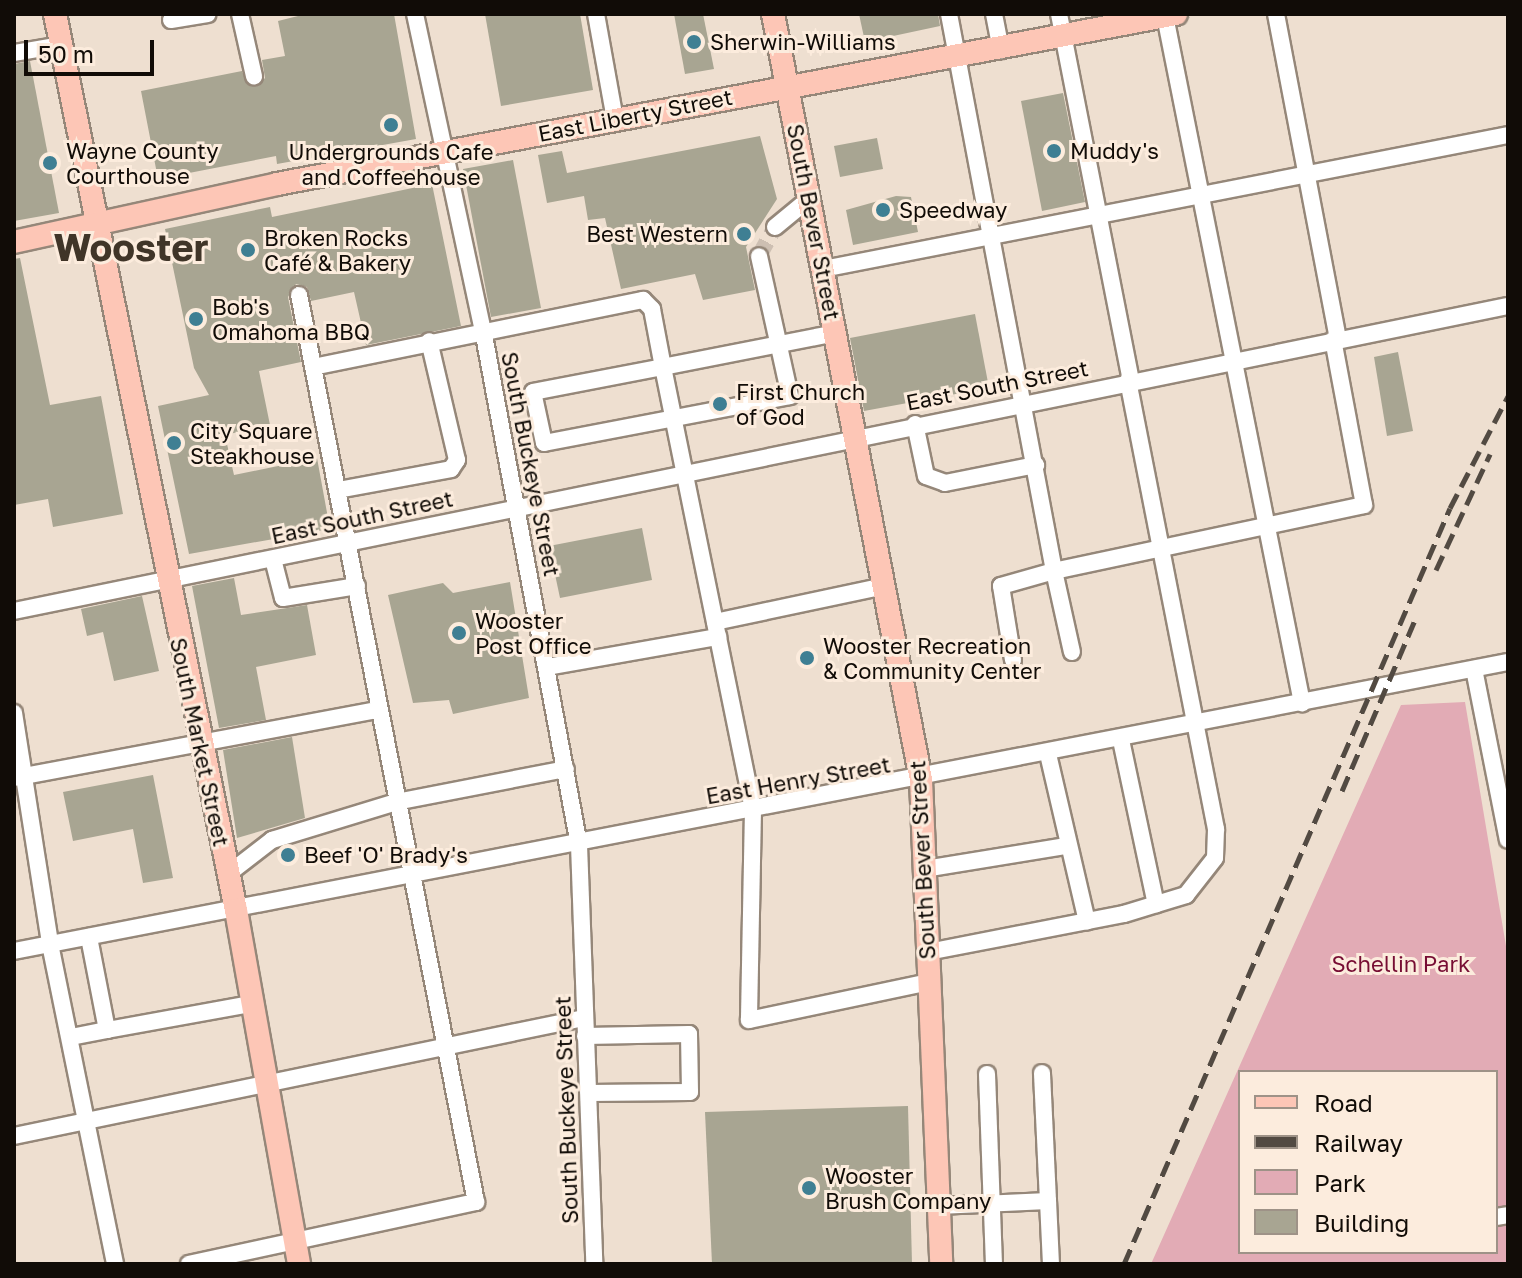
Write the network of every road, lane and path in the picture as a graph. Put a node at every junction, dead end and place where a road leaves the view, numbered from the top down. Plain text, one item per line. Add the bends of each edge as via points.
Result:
1 (55, 14) edge
2 (208, 14) edge
3 (240, 14) edge
4 (415, 14) edge
5 (596, 14) edge
6 (773, 14) edge
7 (949, 14) edge
8 (994, 14) edge
9 (1059, 14) edge
10 (1276, 14) edge
11 (1170, 15) edge
12 (171, 20) dead end
13 (1064, 37) junction
14 (61, 45) junction
15 (1001, 50) junction
16 (14, 53) edge
17 (958, 58) junction
18 (254, 76) dead end
19 (786, 84) junction
20 (615, 120) junction
21 (1508, 135) edge
22 (441, 152) junction
23 (1307, 176) junction
24 (1203, 198) junction
25 (809, 199) junction
26 (1097, 218) junction
27 (94, 222) junction
28 (775, 227) tunnel mouth
29 (993, 238) junction
30 (14, 242) edge
31 (759, 256) tunnel mouth
32 (823, 269) junction
33 (299, 295) dead end
34 (1508, 306) edge
35 (483, 330) junction
36 (836, 333) junction
37 (1335, 340) junction
38 (429, 341) junction
39 (779, 344) junction
40 (1236, 359) junction
41 (313, 367) junction
42 (663, 367) junction
43 (1129, 381) junction
44 (1025, 402) junction
45 (673, 419) junction
46 (915, 424) junction
47 (857, 436) junction
48 (1036, 465) junction
49 (683, 471) junction
50 (338, 490) junction
51 (515, 506) junction
52 (1268, 529) junction
53 (350, 544) junction
54 (1159, 551) junction
55 (273, 559) junction
56 (1054, 571) junction
57 (166, 579) junction
58 (357, 586) junction
59 (885, 586) junction
60 (14, 611) edge
61 (716, 629) junction
62 (1072, 652) dead end
63 (1013, 660) dead end
64 (1508, 662) edge
65 (547, 667) junction
66 (1474, 669) junction
67 (1302, 703) junction
68 (378, 710) junction
69 (14, 713) edge
70 (1194, 725) junction
71 (1121, 740) junction
72 (198, 743) junction
73 (1048, 754) junction
74 (566, 769) junction
75 (20, 777) edge
76 (921, 780) junction
77 (396, 802) junction
78 (753, 809) junction
79 (1508, 840) edge
80 (579, 845) junction
81 (1066, 846) junction
82 (924, 869) junction
83 (228, 874) junction
84 (411, 878) junction
85 (1156, 904) junction
86 (236, 910) junction
87 (1087, 922) junction
88 (89, 937) junction
89 (50, 944) junction
90 (14, 951) edge
91 (928, 952) junction
92 (929, 982) junction
93 (250, 1004) junction
94 (584, 1018) junction
95 (107, 1030) junction
96 (585, 1036) junction
97 (71, 1037) junction
98 (447, 1047) junction
99 (1042, 1073) dead end
100 (987, 1074) dead end
101 (263, 1088) junction
102 (589, 1093) junction
103 (90, 1120) junction
104 (14, 1136) edge
105 (1048, 1201) junction
106 (992, 1204) junction
107 (938, 1206) junction
108 (293, 1240) junction
109 (115, 1264) edge
110 (189, 1264) edge
111 (299, 1264) edge
112 (594, 1264) edge
113 (941, 1264) edge
114 (994, 1264) edge
115 (1051, 1264) edge

1 - 14 main road, South Market Street
2 - 12 street
3 - 18 street
4 - 22 street, South Buckeye Street
5 - 20 street
6 - 19 main road, South Bever Street
7 - 17 street
8 - 15 street
9 - 13 street
10 - 23 street
11 - 13 main road, East Liberty Street
11 - 24 street
13 - 15 main road, East Liberty Street
13 - 26 street
14 - 16 street
14 - 27 main road, South Market Street
15 - 17 main road, East Liberty Street
17 - 19 main road, East Liberty Street
17 - 29 street
19 - 20 main road, East Liberty Street
19 - 25 main road, South Bever Street
20 - 22 main road, East Liberty Street
21 - 23 street
22 - 27 main road, East Liberty Street
22 - 35 street, South Buckeye Street
23 - 24 street
23 - 37 street
24 - 26 street
24 - 40 street
25 - 28 street
25 - 32 main road, South Bever Street
26 - 29 street
26 - 43 street
27 - 30 main road, East Liberty Street
27 - 57 main road, South Market Street
29 - 32 street
29 - 44 street
31 - 39 street
32 - 36 main road, South Bever Street
33 - 41 street
34 - 37 street, East South Street
35 - 38 street
35 - 42 street via 643,300 652,309
35 - 51 street, South Buckeye Street
36 - 39 street
36 - 47 main road, South Bever Street
37 - 40 street, East South Street
37 - 52 street via 1364,505
38 - 41 street
38 - 50 street via 457,460 451,469
39 - 42 street
39 - 45 street via 790,396
40 - 43 street, East South Street
40 - 52 street
41 - 50 street
42 - 45 street
42 - 45 street via 533,392 544,443
43 - 44 street, East South Street
43 - 54 street
44 - 46 street, East South Street
44 - 48 street
45 - 49 street
46 - 47 street, East South Street
46 - 48 street via 926,476 945,483
47 - 49 street, East South Street
47 - 59 main road, South Bever Street
48 - 56 street
49 - 51 street, East South Street
49 - 61 street
50 - 53 street
51 - 53 street, East South Street
51 - 65 street, South Buckeye Street
52 - 54 street
52 - 67 street
53 - 55 street, East South Street
53 - 58 street
54 - 56 street
54 - 70 street
55 - 57 street, East South Street
55 - 58 street via 283,598
56 - 62 street
56 - 63 street via 1001,586
57 - 60 street, East South Street
57 - 72 main road, South Market Street
58 - 68 street
59 - 61 street
59 - 76 main road, South Bever Street
61 - 65 street
61 - 78 street
64 - 66 street, East Henry Street
65 - 74 street, South Buckeye Street
66 - 67 street, East Henry Street
66 - 79 street
67 - 70 street, East Henry Street
68 - 72 street
68 - 77 street
69 - 75 street
70 - 71 street, East Henry Street
70 - 85 street via 1216,829 1215,858 1186,895
71 - 73 street, East Henry Street
71 - 85 street
72 - 75 street
72 - 83 main road, South Market Street
73 - 76 street, East Henry Street
73 - 81 street
74 - 77 street
74 - 80 street, South Buckeye Street
75 - 89 street
76 - 78 street, East Henry Street
76 - 82 main road, South Bever Street
77 - 83 street via 272,840
77 - 84 street
78 - 80 street, East Henry Street
78 - 92 street via 749,1020
80 - 84 street, East Henry Street
80 - 94 street, South Buckeye Street
81 - 82 street
81 - 87 street
82 - 91 main road, South Bever Street
83 - 86 main road, South Market Street
84 - 86 street, East Henry Street
84 - 98 street
85 - 87 street
86 - 88 street, East Henry Street
86 - 93 main road, South Market Street
87 - 91 street
88 - 89 street, East Henry Street
88 - 95 street
89 - 90 street, East Henry Street
89 - 97 street
91 - 92 main road, South Bever Street
92 - 107 main road, South Bever Street
93 - 95 street
93 - 101 main road, South Market Street
94 - 96 street, South Buckeye Street
94 - 98 street
95 - 97 street
96 - 102 street, South Buckeye Street
96 - 102 street via 689,1034 690,1092
97 - 103 street
98 - 101 street
98 - 108 street via 476,1202
99 - 105 street
100 - 106 street
101 - 103 street
101 - 108 main road, South Market Street
102 - 112 street, South Buckeye Street
103 - 104 street
103 - 109 street
105 - 106 street
105 - 115 street
106 - 107 street
106 - 114 street
107 - 113 main road, South Bever Street
108 - 110 street
108 - 111 main road, South Market Street

